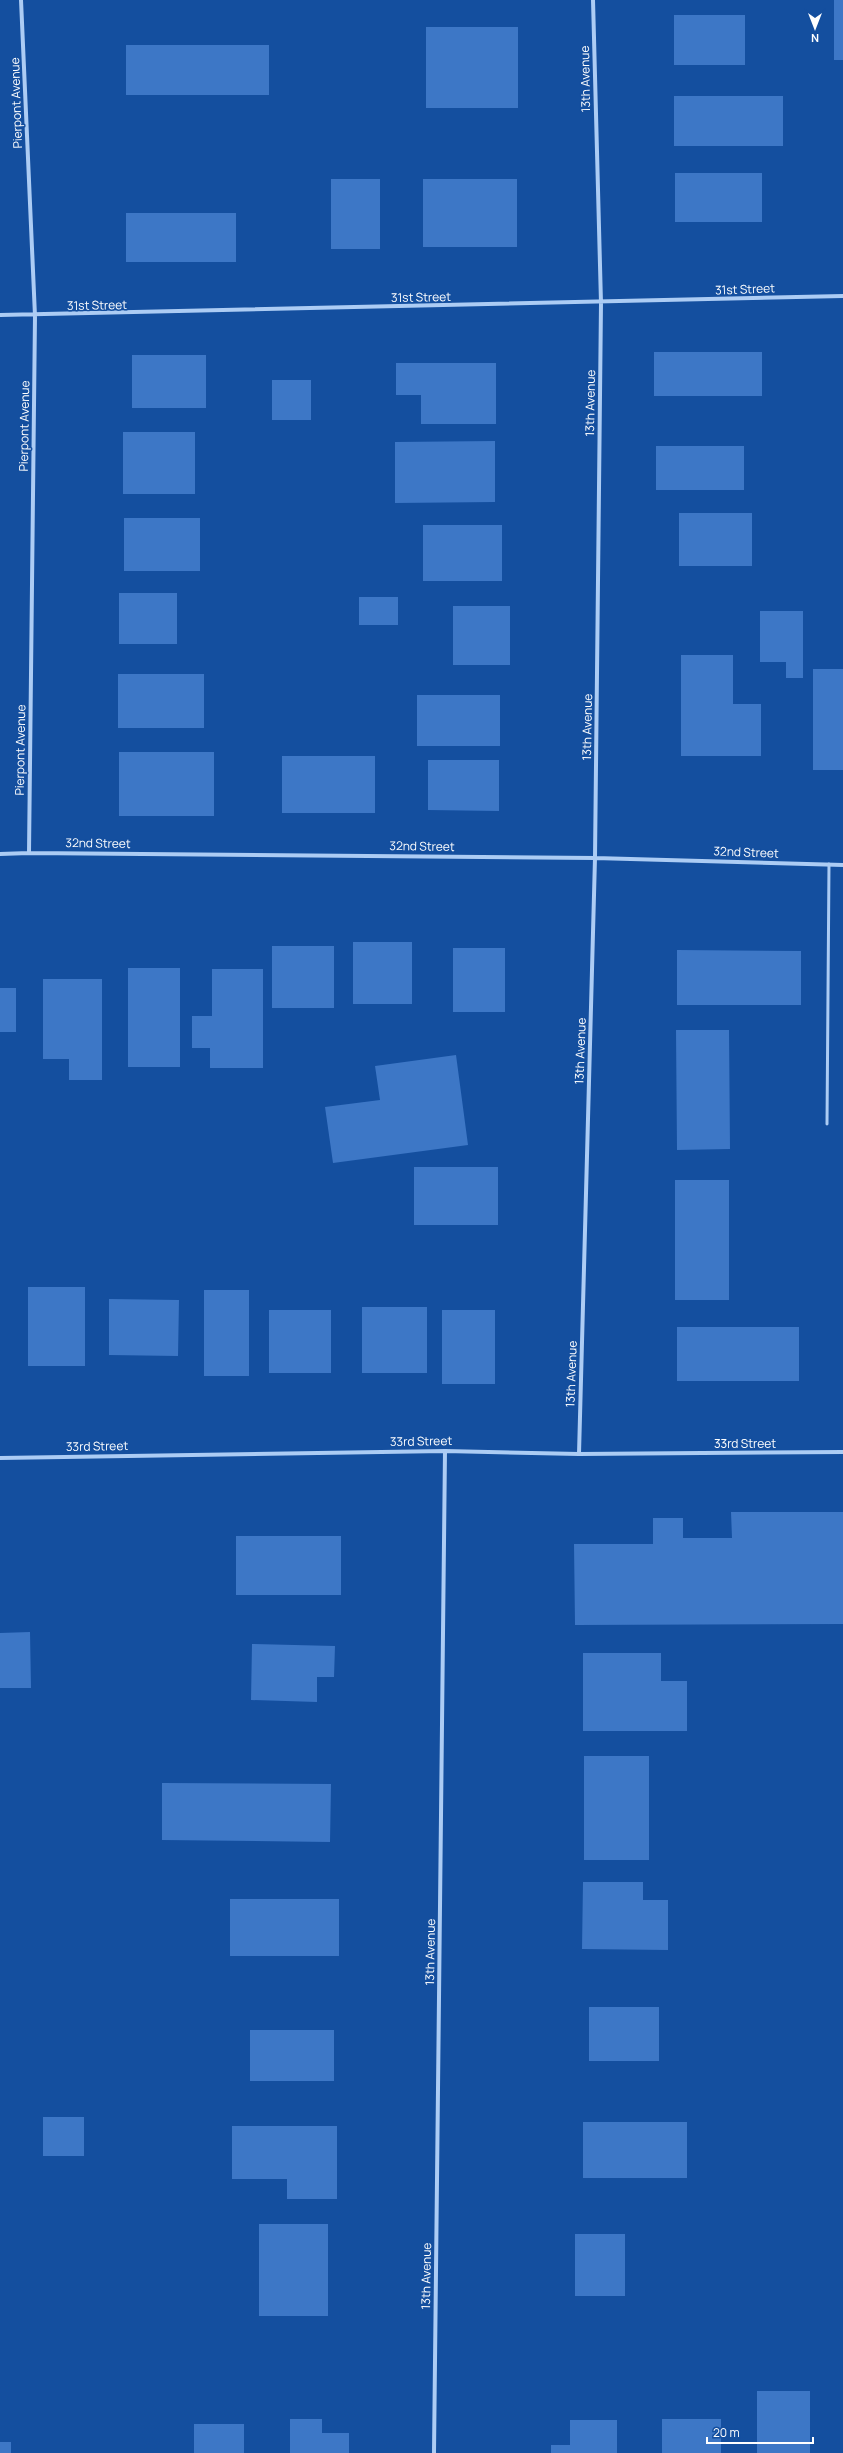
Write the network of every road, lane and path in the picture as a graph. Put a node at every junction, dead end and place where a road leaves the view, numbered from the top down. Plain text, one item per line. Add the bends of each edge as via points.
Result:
1 (21, 0) edge
2 (593, 0) edge
3 (843, 296) edge
4 (601, 302) junction
5 (0, 315) edge
6 (35, 316) junction
7 (29, 853) junction
8 (0, 854) edge
9 (595, 858) junction
10 (829, 864) junction
11 (843, 865) edge
12 (827, 1124) dead end
13 (445, 1451) junction
14 (843, 1452) edge
15 (579, 1454) junction
16 (0, 1458) edge
17 (434, 2453) edge

1 - 6 street, Pierpont Avenue
2 - 4 street, 13th Avenue
3 - 4 street, 31st Street
4 - 6 street, 31st Street
4 - 9 street, 13th Avenue
5 - 6 street, 31st Street
6 - 7 street, Pierpont Avenue
7 - 8 street, 32nd Street
7 - 9 street, 32nd Street
9 - 10 street, 32nd Street
9 - 15 street, 13th Avenue
10 - 11 street, 32nd Street
10 - 12 lane
13 - 15 street, 33rd Street
13 - 16 street, 33rd Street
13 - 17 street, 13th Avenue
14 - 15 street, 33rd Street

